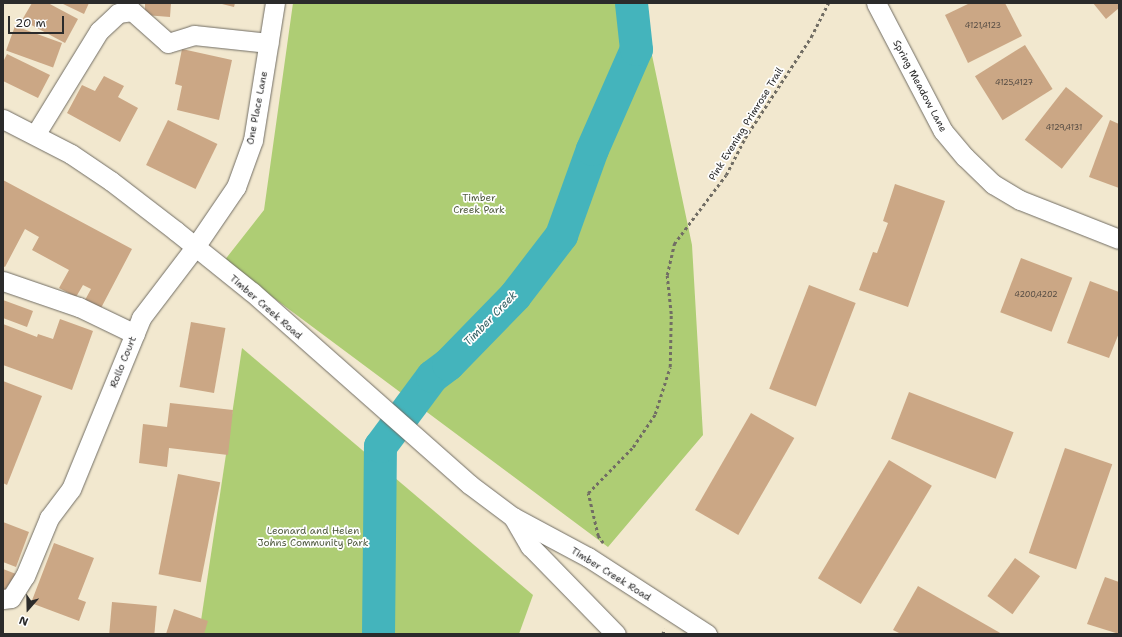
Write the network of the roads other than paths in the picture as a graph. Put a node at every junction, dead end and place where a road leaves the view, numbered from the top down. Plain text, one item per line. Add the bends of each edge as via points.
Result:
1 (275, 3) edge
2 (876, 3) edge
3 (269, 43) junction
4 (3, 119) edge
5 (35, 136) junction
6 (1119, 239) edge
7 (195, 247) junction
8 (3, 281) edge
9 (135, 334) junction
10 (513, 517) junction
11 (3, 599) edge
12 (616, 634) edge
13 (707, 634) edge

1 - 3 street, One Place Lane
2 - 6 street, Spring Meadow Lane via 943,131 965,157 993,184 1020,200
3 - 5 street via 194,35 168,43 132,11 118,13 99,31
3 - 7 street, One Place Lane via 253,140 236,187
4 - 5 street, Timber Creek Road
5 - 7 street, Timber Creek Road via 112,181
7 - 9 street, Rollo Court via 141,318
7 - 10 street, Timber Creek Road via 252,292 469,484
8 - 9 street via 79,307
9 - 11 street, Rollo Court via 72,489 48,518 25,576 11,598
10 - 12 street, Timber Creek Road via 530,546
10 - 13 street, Timber Creek Road via 588,557

